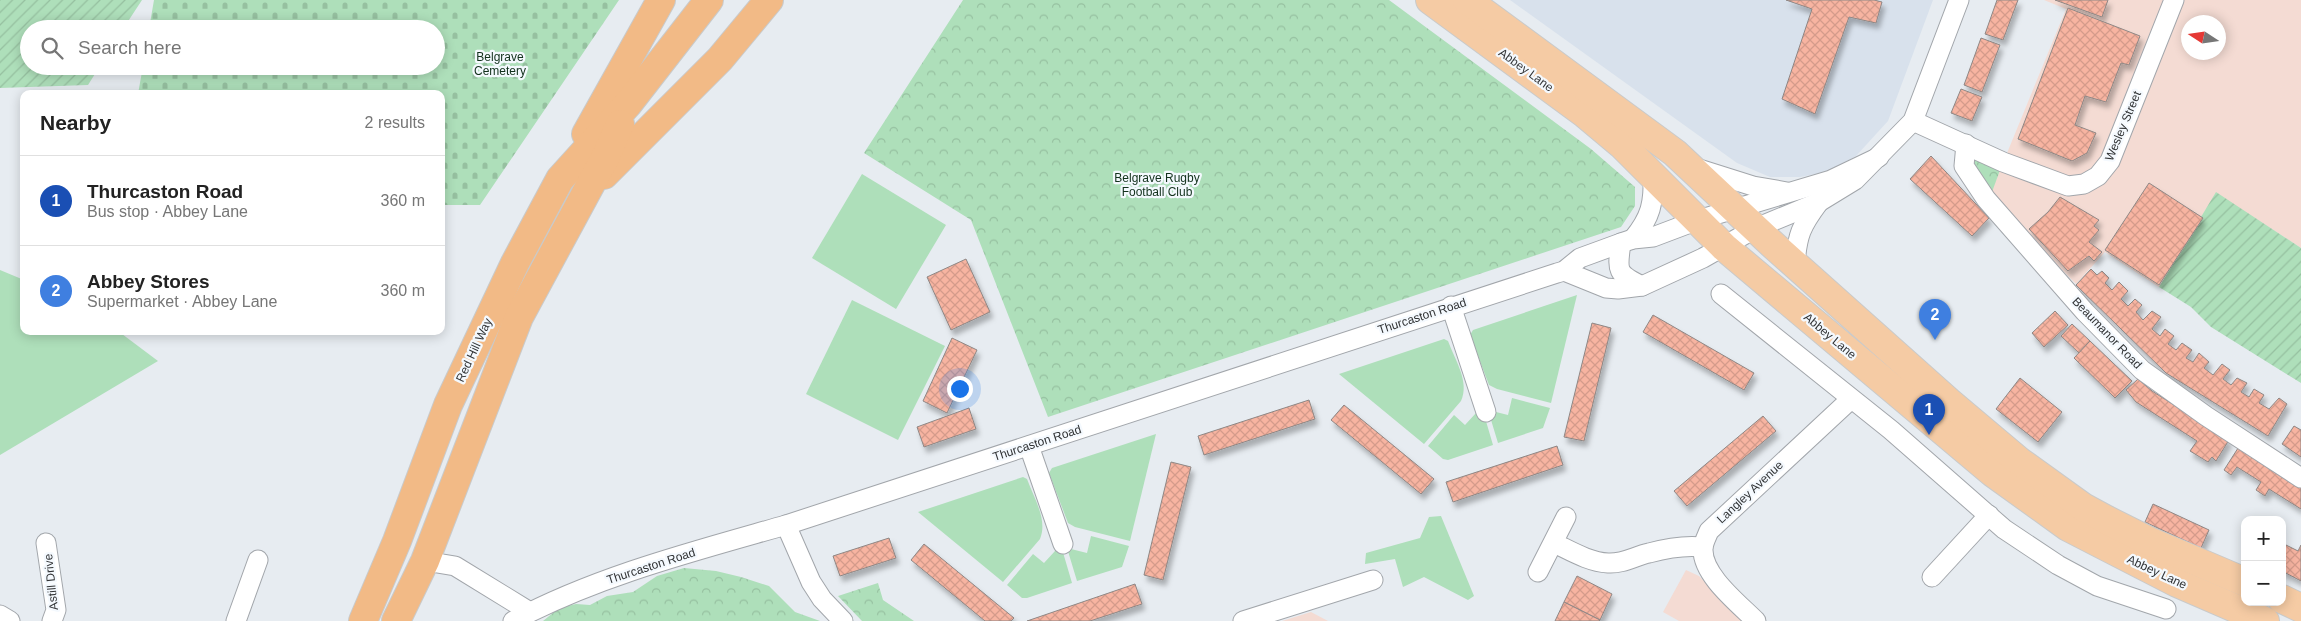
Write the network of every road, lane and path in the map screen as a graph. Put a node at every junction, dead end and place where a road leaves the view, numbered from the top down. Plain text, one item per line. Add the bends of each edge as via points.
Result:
1 (662, 0) edge
2 (709, 0) edge
3 (769, 0) edge
4 (1430, 0) edge
5 (1467, 0) edge
6 (1959, 0) edge
7 (2174, 0) edge
8 (628, 104) junction
9 (1913, 121) junction
10 (1966, 144) junction
11 (1879, 157) junction
12 (1688, 165) junction
13 (1654, 174) junction
14 (560, 179) junction
15 (1791, 193) junction
16 (585, 194) junction
17 (1820, 202) junction
18 (1735, 209) junction
19 (1698, 220) junction
20 (1756, 228) junction
21 (1627, 241) junction
22 (1724, 247) junction
23 (1795, 265) junction
24 (1564, 271) junction
25 (1642, 286) junction
26 (1721, 294) dead end
27 (1451, 306) junction
28 (1850, 398) junction
29 (1486, 412) dead end
30 (1029, 446) junction
31 (2301, 478) edge
32 (1989, 516) junction
33 (1566, 517) dead end
34 (786, 526) junction
35 (46, 543) dead end
36 (1554, 543) junction
37 (1063, 544) dead end
38 (1703, 547) junction
39 (258, 560) dead end
40 (425, 561) junction
41 (2204, 564) junction
42 (1538, 572) dead end
43 (1932, 577) dead end
44 (1373, 580) dead end
45 (2241, 580) edge
46 (2184, 586) junction
47 (2286, 601) edge
48 (2301, 608) edge
49 (530, 612) junction
50 (0, 615) edge
51 (2163, 615) edge
52 (10, 621) edge
53 (52, 621) edge
54 (236, 621) edge
55 (363, 621) edge
56 (396, 621) edge
57 (513, 621) edge
58 (844, 621) edge
59 (1244, 621) edge
60 (1756, 621) edge
61 (2265, 621) edge

1 - 14 highway
2 - 8 highway, Red Hill Way
3 - 16 highway via 720,59
4 - 13 main road, Abbey Lane via 1585,114
5 - 12 main road, Abbey Lane via 1675,152
6 - 9 street, Thurcaston Road
7 - 10 street, Wesley Street via 2110,161 2098,176 2084,184 2068,186 2003,162
8 - 14 highway, Red Hill Way
8 - 16 highway, Red Hill Way via 606,156
9 - 10 street, Wesley Street
9 - 11 street, Thurcaston Road
10 - 31 street, Beaumanor Road via 1964,166 1986,199 2085,312 2142,370
11 - 15 street, Thurcaston Road via 1831,180
11 - 17 street, Thurcaston Road via 1855,180
12 - 15 street, Thurcaston Road via 1753,186
12 - 18 main road, Abbey Lane
13 - 19 main road, Abbey Lane
13 - 21 street via 1652,210 1645,225
14 - 55 highway, Red Hill Way via 515,263 448,405
15 - 18 street, Thurcaston Road
16 - 40 highway, Red Hill Way via 519,317
17 - 20 street, Thurcaston Road
17 - 23 street, Thurcaston Road via 1797,238
18 - 19 street, Thurcaston Road
18 - 20 main road, Abbey Lane
19 - 21 street, Thurcaston Road via 1653,237
19 - 22 main road, Abbey Lane
20 - 22 street, Thurcaston Road
20 - 23 main road, Abbey Lane
21 - 24 street, Thurcaston Road via 1580,258
21 - 25 street via 1617,264 1619,271
22 - 25 street, Thurcaston Road
22 - 46 main road, Abbey Lane via 1993,473 2068,527
23 - 41 main road, Abbey Lane via 2018,461 2083,507 2151,542
24 - 25 street, Thurcaston Road via 1606,288
24 - 27 street, Thurcaston Road
26 - 28 street
27 - 29 street
27 - 30 street, Thurcaston Road
28 - 32 street
28 - 38 street, Langley Avenue via 1709,530
30 - 34 street, Thurcaston Road
30 - 37 street
32 - 43 street
32 - 51 street via 2058,565
33 - 36 street
34 - 49 street, Thurcaston Road via 585,587
34 - 58 street via 811,582 822,600
35 - 53 street, Astill Drive via 56,610
36 - 38 street via 1608,563 1669,549
36 - 42 street
38 - 60 street via 1703,560 1709,572
39 - 54 street
40 - 49 street via 455,566
40 - 56 highway, Red Hill Way
41 - 45 main road, Abbey Lane
41 - 46 main road
44 - 59 street
46 - 51 street
46 - 61 main road, Abbey Lane
47 - 48 main road
49 - 57 street, Thurcaston Road
50 - 52 street

